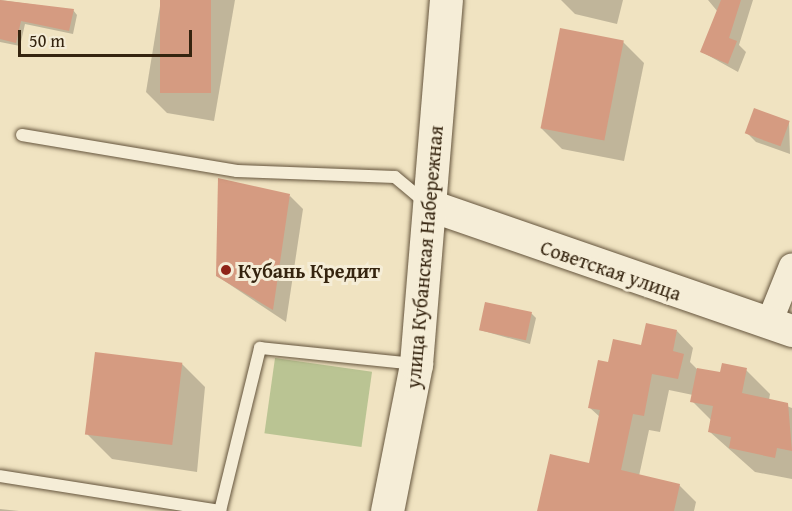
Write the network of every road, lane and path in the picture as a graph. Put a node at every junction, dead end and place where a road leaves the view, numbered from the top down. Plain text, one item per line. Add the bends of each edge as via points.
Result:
1 (446, 0) edge
2 (22, 135) dead end
3 (431, 206) junction
4 (792, 266) edge
5 (780, 327) edge
6 (416, 364) junction
7 (0, 476) edge
8 (220, 511) edge
9 (387, 511) edge

1 - 3 main road, улица Кубанская Набережная
2 - 3 lane via 237,171 395,177
3 - 5 street, Советская улица
3 - 6 main road, улица Кубанская Набережная
4 - 5 street
6 - 8 lane via 260,348
6 - 9 main road, улица Кубанская Набережная
7 - 8 lane

